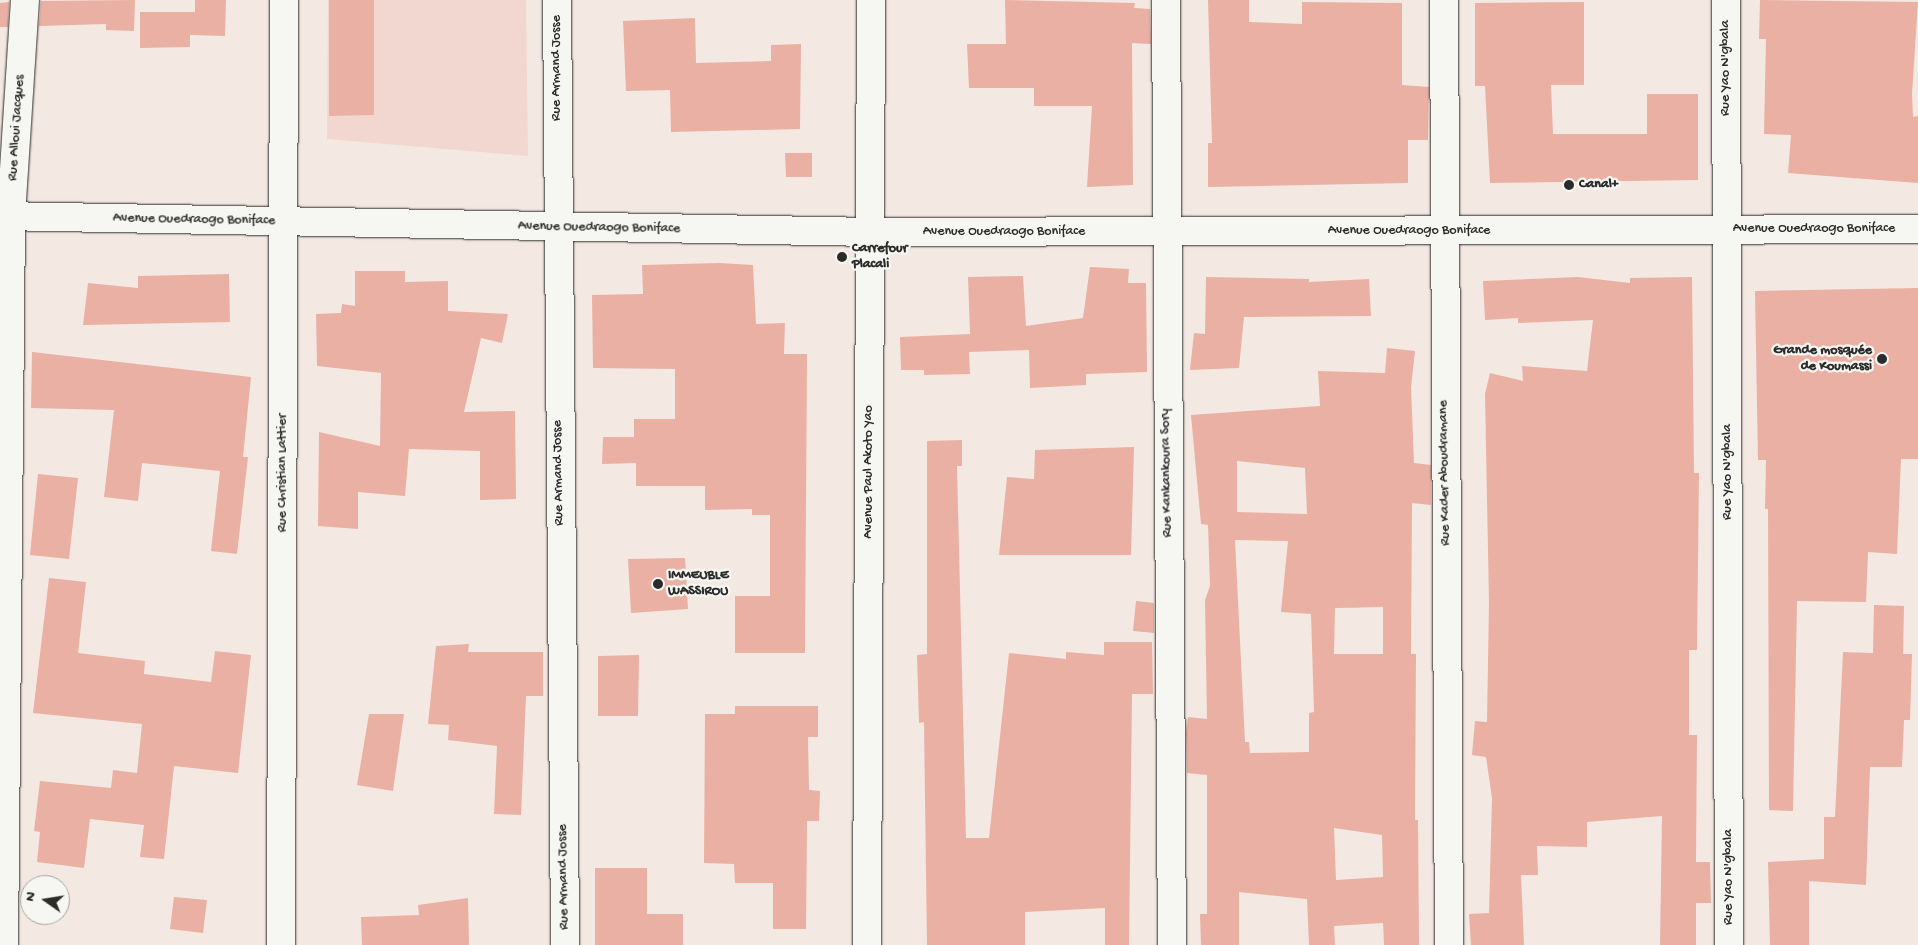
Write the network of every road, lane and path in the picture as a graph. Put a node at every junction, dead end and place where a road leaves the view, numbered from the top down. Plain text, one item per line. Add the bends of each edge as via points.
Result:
1 (25, 0) edge
2 (284, 0) edge
3 (557, 0) edge
4 (871, 0) edge
5 (1166, 0) edge
6 (1444, 0) edge
7 (1726, 0) edge
8 (6, 216) edge
9 (284, 222) junction
10 (556, 227) junction
11 (1727, 229) junction
12 (1918, 229) edge
13 (1164, 231) junction
14 (1442, 231) junction
15 (869, 232) junction
16 (4, 945) edge
17 (281, 945) edge
18 (565, 945) edge
19 (866, 945) edge
20 (1172, 945) edge
21 (1449, 945) edge
22 (1729, 945) edge

1 - 8 street, Rue Alloui Jacques
2 - 9 street, Rue Christian Lattier
3 - 10 street, Rue Armand Josse
4 - 15 street, Avenue Paul Akoto Yao
5 - 13 street, Rue Kankankoura Sory
6 - 14 street, Rue Kader Aboudramane
7 - 11 street, Rue Yao N'gbala
8 - 9 street, Avenue Ouedraogo Boniface
8 - 16 street, Rue Alloui Jacques
9 - 10 street, Avenue Ouedraogo Boniface
9 - 17 street, Rue Christian Lattier
10 - 15 street, Avenue Ouedraogo Boniface
10 - 18 street, Rue Armand Josse
11 - 12 street, Avenue Ouedraogo Boniface
11 - 14 street, Avenue Ouedraogo Boniface
11 - 22 street, Rue Yao N'gbala
13 - 14 street, Avenue Ouedraogo Boniface
13 - 15 street, Avenue Ouedraogo Boniface
13 - 20 street, Rue Kankankoura Sory
14 - 21 street, Rue Kader Aboudramane
15 - 19 street, Avenue Paul Akoto Yao

